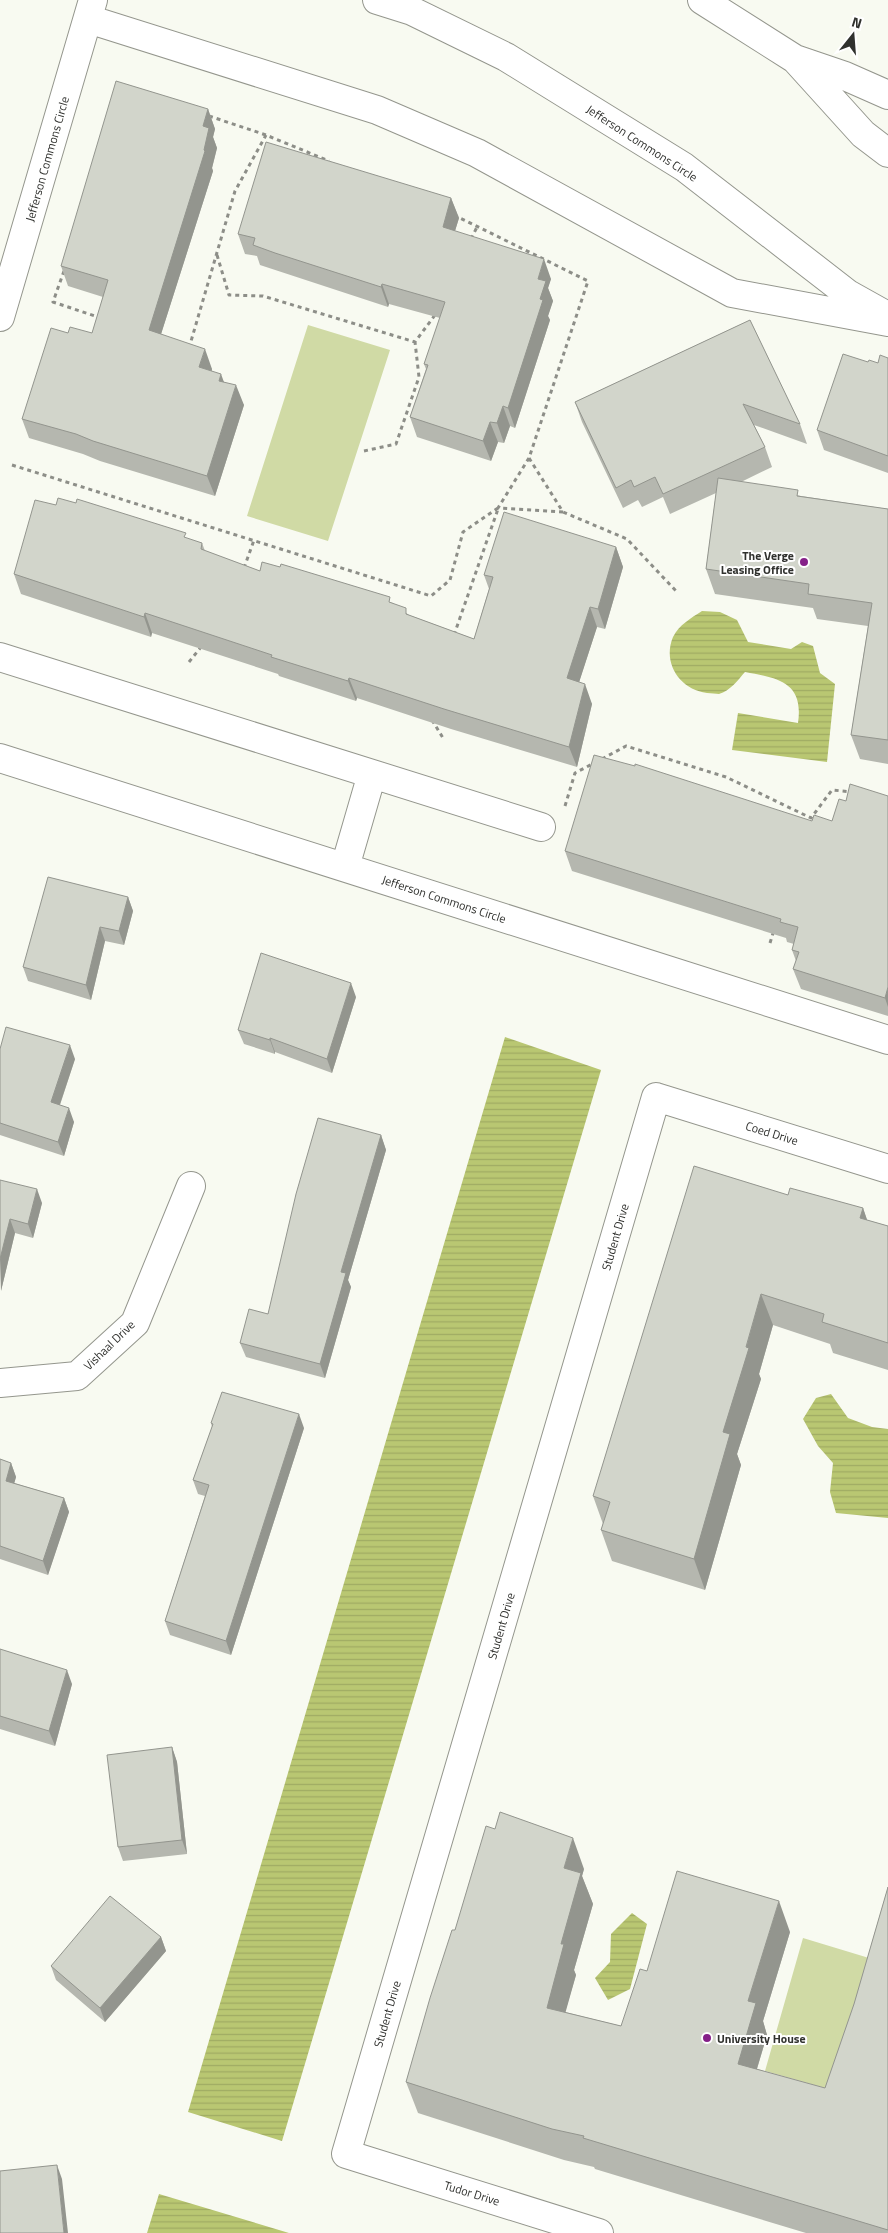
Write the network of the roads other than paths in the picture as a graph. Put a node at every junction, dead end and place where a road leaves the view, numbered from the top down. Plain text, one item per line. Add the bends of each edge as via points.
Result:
1 (377, 0) edge
2 (702, 0) edge
3 (90, 10) edge
4 (795, 59) junction
5 (888, 95) edge
6 (888, 153) edge
7 (888, 316) edge
8 (0, 317) edge
9 (888, 322) edge
10 (0, 657) edge
11 (0, 758) edge
12 (372, 774) junction
13 (541, 826) dead end
14 (345, 867) junction
15 (888, 1040) edge
16 (656, 1097) joint
17 (888, 1169) edge
18 (191, 1186) dead end
19 (0, 1383) edge
20 (346, 2154) joint
21 (598, 2233) edge

1 - 7 street, Jefferson Commons Circle via 412,11 506,58 684,167 848,294
2 - 4 street
3 - 8 street, Jefferson Commons Circle
3 - 9 street via 377,110 477,152 732,293
4 - 5 street
4 - 6 street via 863,134
10 - 12 street
11 - 14 street, Jefferson Commons Circle
12 - 13 street
12 - 14 street
14 - 15 street, Jefferson Commons Circle
16 - 17 street, Coed Drive
16 - 20 street, Student Drive
18 - 19 street, Vishaal Drive via 135,1323 77,1376
20 - 21 street, Tudor Drive

